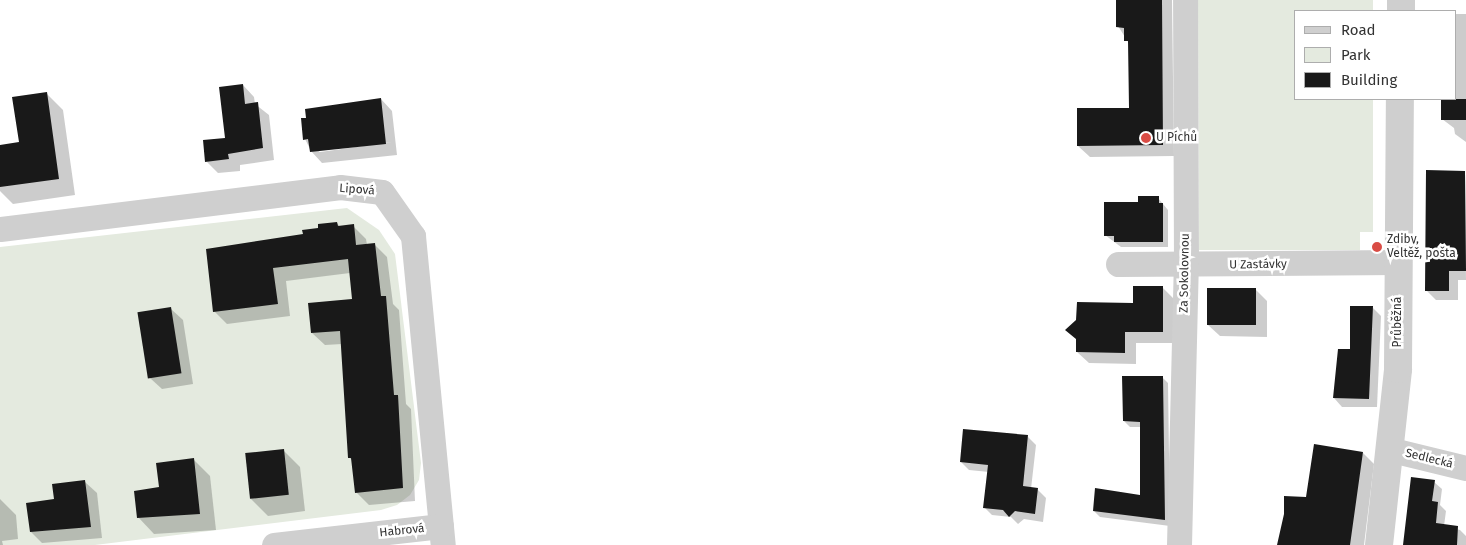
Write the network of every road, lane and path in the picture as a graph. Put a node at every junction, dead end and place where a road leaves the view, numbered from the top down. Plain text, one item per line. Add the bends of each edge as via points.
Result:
1 (1185, 0) edge
2 (1400, 100) edge
3 (0, 229) edge
4 (1398, 262) junction
5 (1118, 264) dead end
6 (1186, 266) junction
7 (1392, 450) junction
8 (1466, 468) edge
9 (442, 536) edge
10 (274, 545) edge
11 (1178, 545) edge
12 (1379, 545) edge

1 - 6 street, Za Sokolovnou
2 - 4 street, Průběžná
3 - 9 street, Lipová via 340,188 382,192 413,236
4 - 6 street, U Zastávky
4 - 7 street, Průběžná via 1398,369
5 - 6 street, U Zastávky
6 - 11 street, Za Sokolovnou
7 - 8 street, Sedlecká
7 - 12 street, Průběžná
9 - 10 street, Habrová

